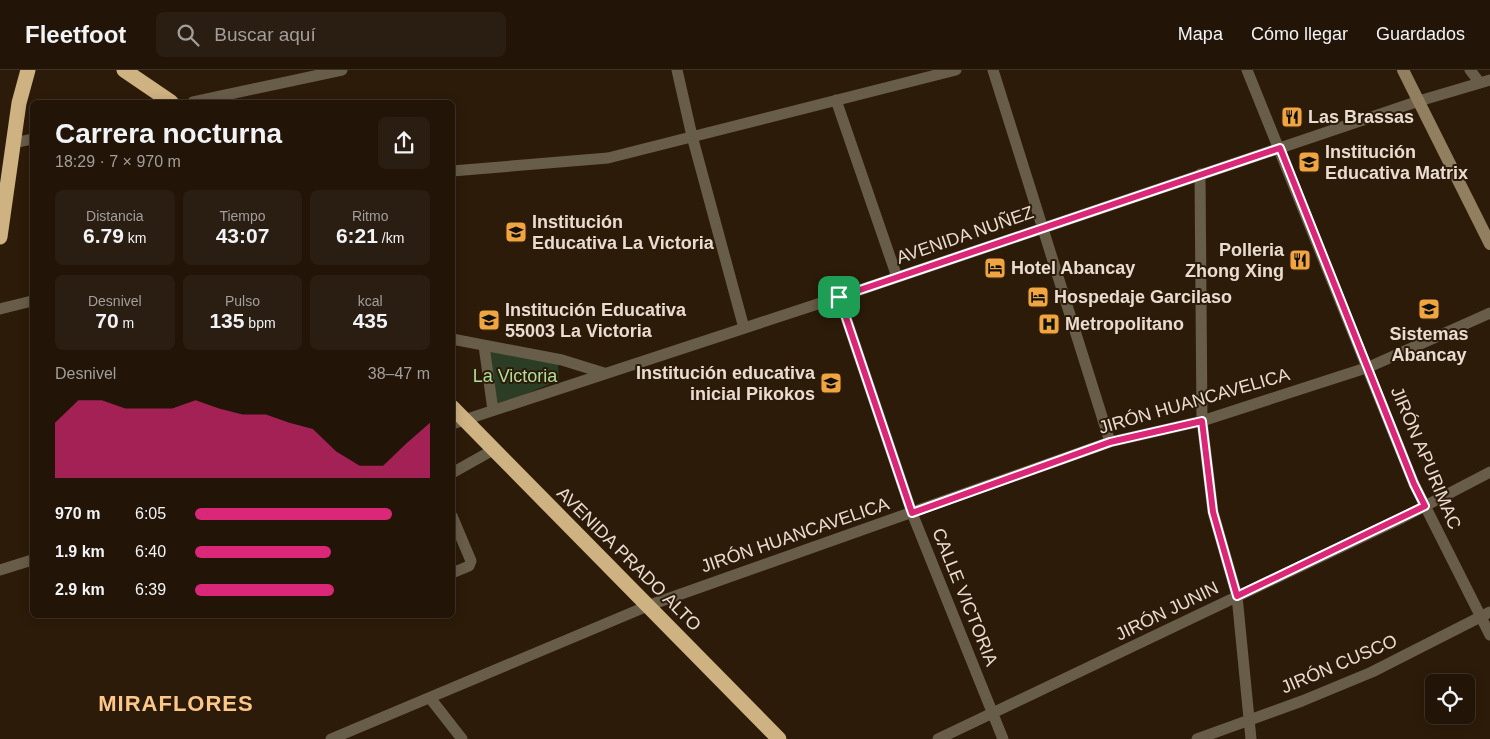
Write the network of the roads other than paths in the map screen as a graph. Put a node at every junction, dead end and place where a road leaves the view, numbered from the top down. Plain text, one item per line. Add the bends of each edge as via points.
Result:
1 (28, 70) edge
2 (124, 70) edge
3 (342, 70) edge
4 (677, 70) edge
5 (956, 70) edge
6 (993, 70) edge
7 (1248, 70) edge
8 (1404, 70) edge
9 (1470, 70) edge
10 (1485, 82) edge
11 (168, 100) edge
12 (202, 100) edge
13 (836, 100) junction
14 (1419, 101) junction
15 (692, 136) junction
16 (30, 139) edge
17 (14, 143) junction
18 (1280, 148) junction
19 (455, 171) edge
20 (1200, 174) junction
21 (1043, 226) junction
22 (0, 237) edge
23 (1490, 244) edge
24 (897, 277) junction
25 (839, 297) junction
26 (30, 302) edge
27 (0, 309) edge
28 (1490, 313) edge
29 (744, 328) junction
30 (455, 340) edge
31 (484, 346) junction
32 (1369, 368) junction
33 (604, 373) junction
34 (493, 410) junction
35 (1202, 421) junction
36 (458, 422) edge
37 (1110, 442) junction
38 (493, 450) junction
39 (455, 471) edge
40 (1490, 472) edge
41 (1425, 506) junction
42 (912, 513) junction
43 (455, 523) edge
44 (30, 561) edge
45 (0, 570) edge
46 (455, 572) edge
47 (1237, 596) junction
48 (650, 605) junction
49 (1485, 614) edge
50 (1490, 635) edge
51 (430, 698) junction
52 (994, 714) junction
53 (1250, 718) junction
54 (330, 739) edge
55 (462, 739) edge
56 (779, 739) edge
57 (938, 739) edge
58 (1003, 739) edge
59 (1197, 739) edge
60 (1251, 739) edge

1 - 17 highway via 19,103
2 - 11 highway
3 - 12 street
4 - 15 street
5 - 13 street
6 - 21 street
7 - 18 street, JIRÓN APURIMAC
8 - 14 street
9 - 10 street
10 - 14 street, AVENIDA NUÑEZ
13 - 15 street
13 - 24 street
14 - 18 street, AVENIDA NUÑEZ
14 - 23 street
15 - 19 street via 608,158
15 - 29 street
16 - 17 street
17 - 22 highway
18 - 20 street, AVENIDA NUÑEZ
18 - 32 street, JIRÓN APURIMAC
20 - 21 street, AVENIDA NUÑEZ
20 - 35 street
21 - 24 street, AVENIDA NUÑEZ
21 - 37 street
24 - 25 street, AVENIDA NUÑEZ
25 - 29 street, AVENIDA NUÑEZ
25 - 42 street, CALLE VICTORIA
26 - 27 street
28 - 32 street, JIRÓN HUANCAVELICA
29 - 33 street, AVENIDA NUÑEZ
30 - 31 street
31 - 33 street via 562,360
31 - 34 street
32 - 35 street, JIRÓN HUANCAVELICA
32 - 41 street, JIRÓN APURIMAC
33 - 34 street, AVENIDA NUÑEZ
34 - 36 street, AVENIDA NUÑEZ
35 - 37 street, JIRÓN HUANCAVELICA
35 - 47 street via 1213,512
36 - 38 highway, AVENIDA PRADO ALTO
37 - 42 street, JIRÓN HUANCAVELICA
38 - 39 street
38 - 48 highway, AVENIDA PRADO ALTO
40 - 41 street, JIRÓN JUNIN
41 - 47 street, JIRÓN JUNIN
41 - 49 street, JIRÓN APURIMAC
42 - 48 street, JIRÓN HUANCAVELICA
42 - 52 street, CALLE VICTORIA
43 - 46 street via 471,561
44 - 45 street
47 - 52 street, JIRÓN JUNIN
47 - 53 street
48 - 51 street, JIRÓN HUANCAVELICA
48 - 56 highway, AVENIDA PRADO ALTO
49 - 50 street, JIRÓN APURIMAC
49 - 53 street, JIRÓN CUSCO via 1372,672
51 - 54 street, JIRÓN HUANCAVELICA
51 - 55 street
52 - 57 street, JIRÓN JUNIN
52 - 58 street, CALLE VICTORIA
53 - 59 street, JIRÓN CUSCO
53 - 60 street

